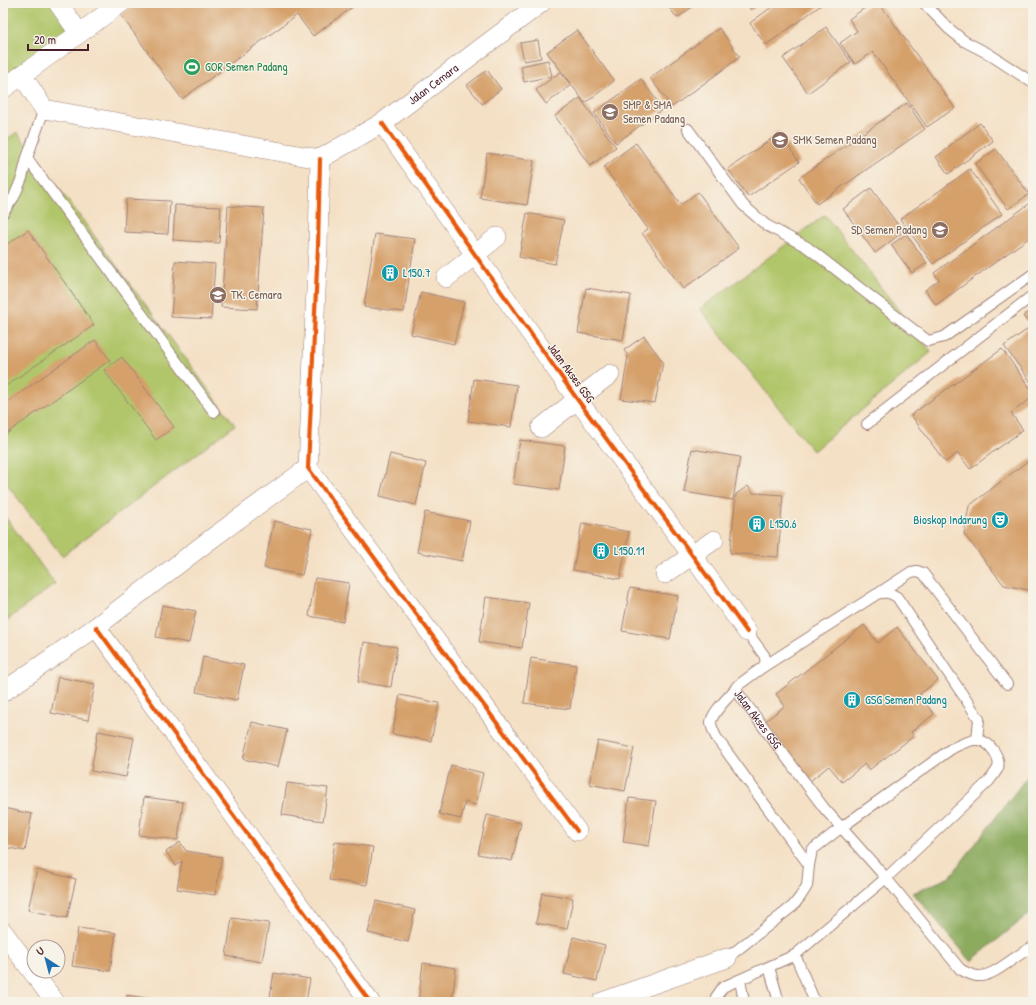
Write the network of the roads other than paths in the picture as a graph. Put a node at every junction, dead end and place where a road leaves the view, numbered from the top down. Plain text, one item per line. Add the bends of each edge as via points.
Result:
1 (58, 3) edge
2 (121, 3) edge
3 (541, 3) edge
4 (924, 3) edge
5 (79, 33) junction
6 (22, 75) junction
7 (1033, 82) edge
8 (3, 89) edge
9 (44, 109) junction
10 (382, 123) junction
11 (688, 129) dead end
12 (27, 158) junction
13 (320, 159) junction
14 (3, 213) edge
15 (497, 237) dead end
16 (475, 255) junction
17 (1033, 274) edge
18 (446, 278) dead end
19 (1033, 295) edge
20 (610, 374) dead end
21 (577, 399) junction
22 (214, 412) dead end
23 (867, 424) dead end
24 (541, 428) dead end
25 (308, 468) junction
26 (714, 540) dead end
27 (692, 555) junction
28 (665, 574) dead end
29 (877, 594) junction
30 (96, 627) junction
31 (747, 632) joint
32 (763, 667) junction
33 (1007, 684) dead end
34 (736, 688) junction
35 (3, 692) edge
36 (977, 740) junction
37 (842, 827) junction
38 (577, 831) dead end
39 (809, 865) junction
40 (886, 878) junction
41 (3, 932) edge
42 (1033, 947) edge
43 (795, 955) junction
44 (727, 958) joint
45 (769, 967) junction
46 (740, 980) junction
47 (55, 1002) edge
48 (370, 1002) edge
49 (602, 1002) edge
50 (715, 1002) edge
51 (744, 1002) edge
52 (778, 1002) edge
53 (814, 1002) edge

1 - 5 street
2 - 5 street
3 - 10 street, Jalan Cemara
4 - 7 lane via 964,41
5 - 6 street
6 - 8 street
6 - 9 street
9 - 12 lane
9 - 13 street
10 - 13 street, Jalan Cemara
10 - 16 street, Jalan Akses GSG
11 - 17 lane via 743,205 766,225 807,247 928,341 944,337
12 - 14 lane via 14,197
12 - 22 lane
13 - 25 street
15 - 16 street
16 - 18 street
16 - 21 street, Jalan Akses GSG
19 - 23 lane
20 - 21 street
21 - 24 street
21 - 27 street, Jalan Akses GSG
25 - 30 street
25 - 38 street
26 - 27 street
27 - 28 street
27 - 31 street, Jalan Akses GSG
29 - 32 lane
29 - 33 lane via 911,572 923,573
29 - 36 lane via 890,593 897,597 979,719
30 - 35 street
30 - 48 street
31 - 32 lane, Jalan Akses GSG via 766,659
32 - 34 lane, Jalan Akses GSG
34 - 37 lane, Jalan Akses GSG via 824,808
34 - 39 lane via 715,713 711,722 712,728
36 - 37 lane via 951,749
36 - 40 lane via 987,744 996,753 997,769 989,781
37 - 39 lane via 812,850
37 - 40 lane, Jalan Akses GSG
39 - 44 lane via 807,886 793,906
40 - 42 lane, Jalan Akses GSG via 960,969 969,974 991,974
40 - 43 lane
41 - 47 street
43 - 45 lane
43 - 53 lane
44 - 49 street
45 - 46 lane
45 - 52 lane
46 - 50 lane via 724,987
46 - 51 lane

